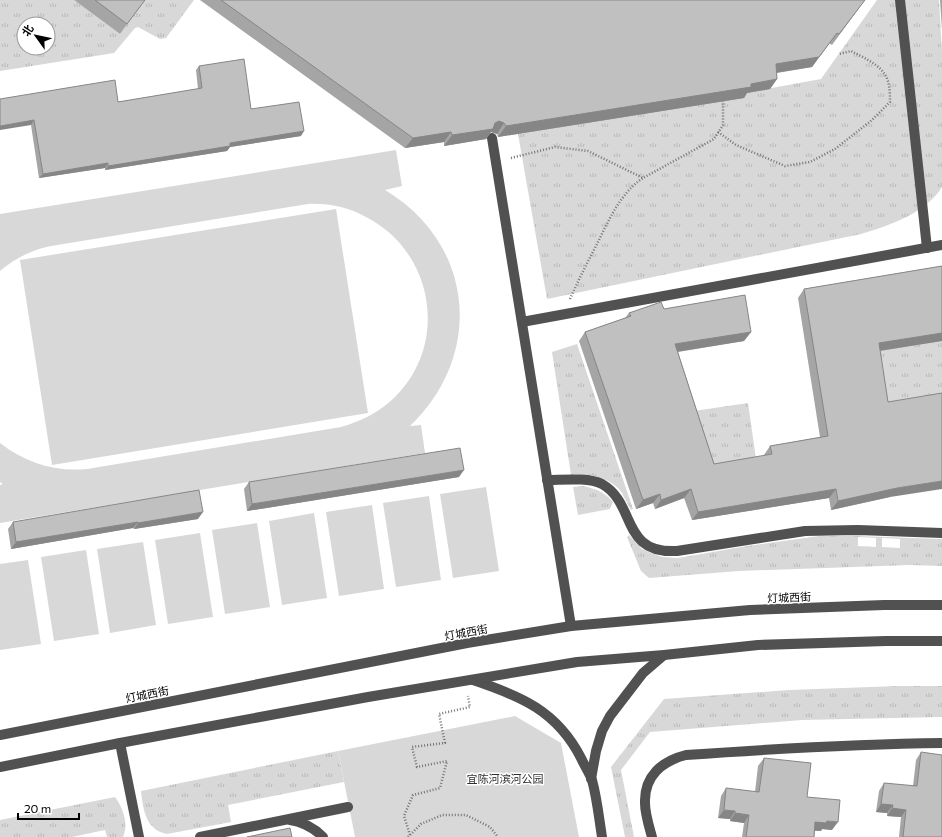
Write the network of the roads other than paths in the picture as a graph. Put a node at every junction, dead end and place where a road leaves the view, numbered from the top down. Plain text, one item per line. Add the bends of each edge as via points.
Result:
1 (900, 0) edge
2 (492, 138) edge
3 (942, 245) edge
4 (927, 248) junction
5 (522, 322) junction
6 (547, 480) junction
7 (942, 534) edge
8 (942, 605) edge
9 (570, 626) junction
10 (942, 641) edge
11 (664, 655) junction
12 (468, 680) junction
13 (0, 735) edge
14 (120, 743) junction
15 (942, 743) edge
16 (0, 767) edge
17 (591, 779) junction
18 (348, 807) dead end
19 (281, 821) junction
20 (139, 837) edge
21 (200, 837) edge
22 (322, 837) edge
23 (602, 837) edge
24 (652, 837) edge

1 - 4 street
2 - 5 street
3 - 4 street
4 - 5 street
5 - 6 street
6 - 7 street via 592,481 601,484 613,492 636,536 652,548 663,552 805,531 858,530
6 - 9 street
8 - 9 street, 灯城西街 via 750,610
9 - 13 street, 灯城西街 via 467,643
10 - 11 street via 758,645
11 - 12 street via 577,662
11 - 17 street via 643,673 610,716 602,731
12 - 14 street
12 - 17 street via 503,690 524,699 545,713 564,731 577,750
14 - 16 street
14 - 20 street
15 - 24 street via 795,747 673,758 657,770 648,786 645,803
17 - 23 street
18 - 19 street
19 - 21 street
19 - 22 street via 301,822

